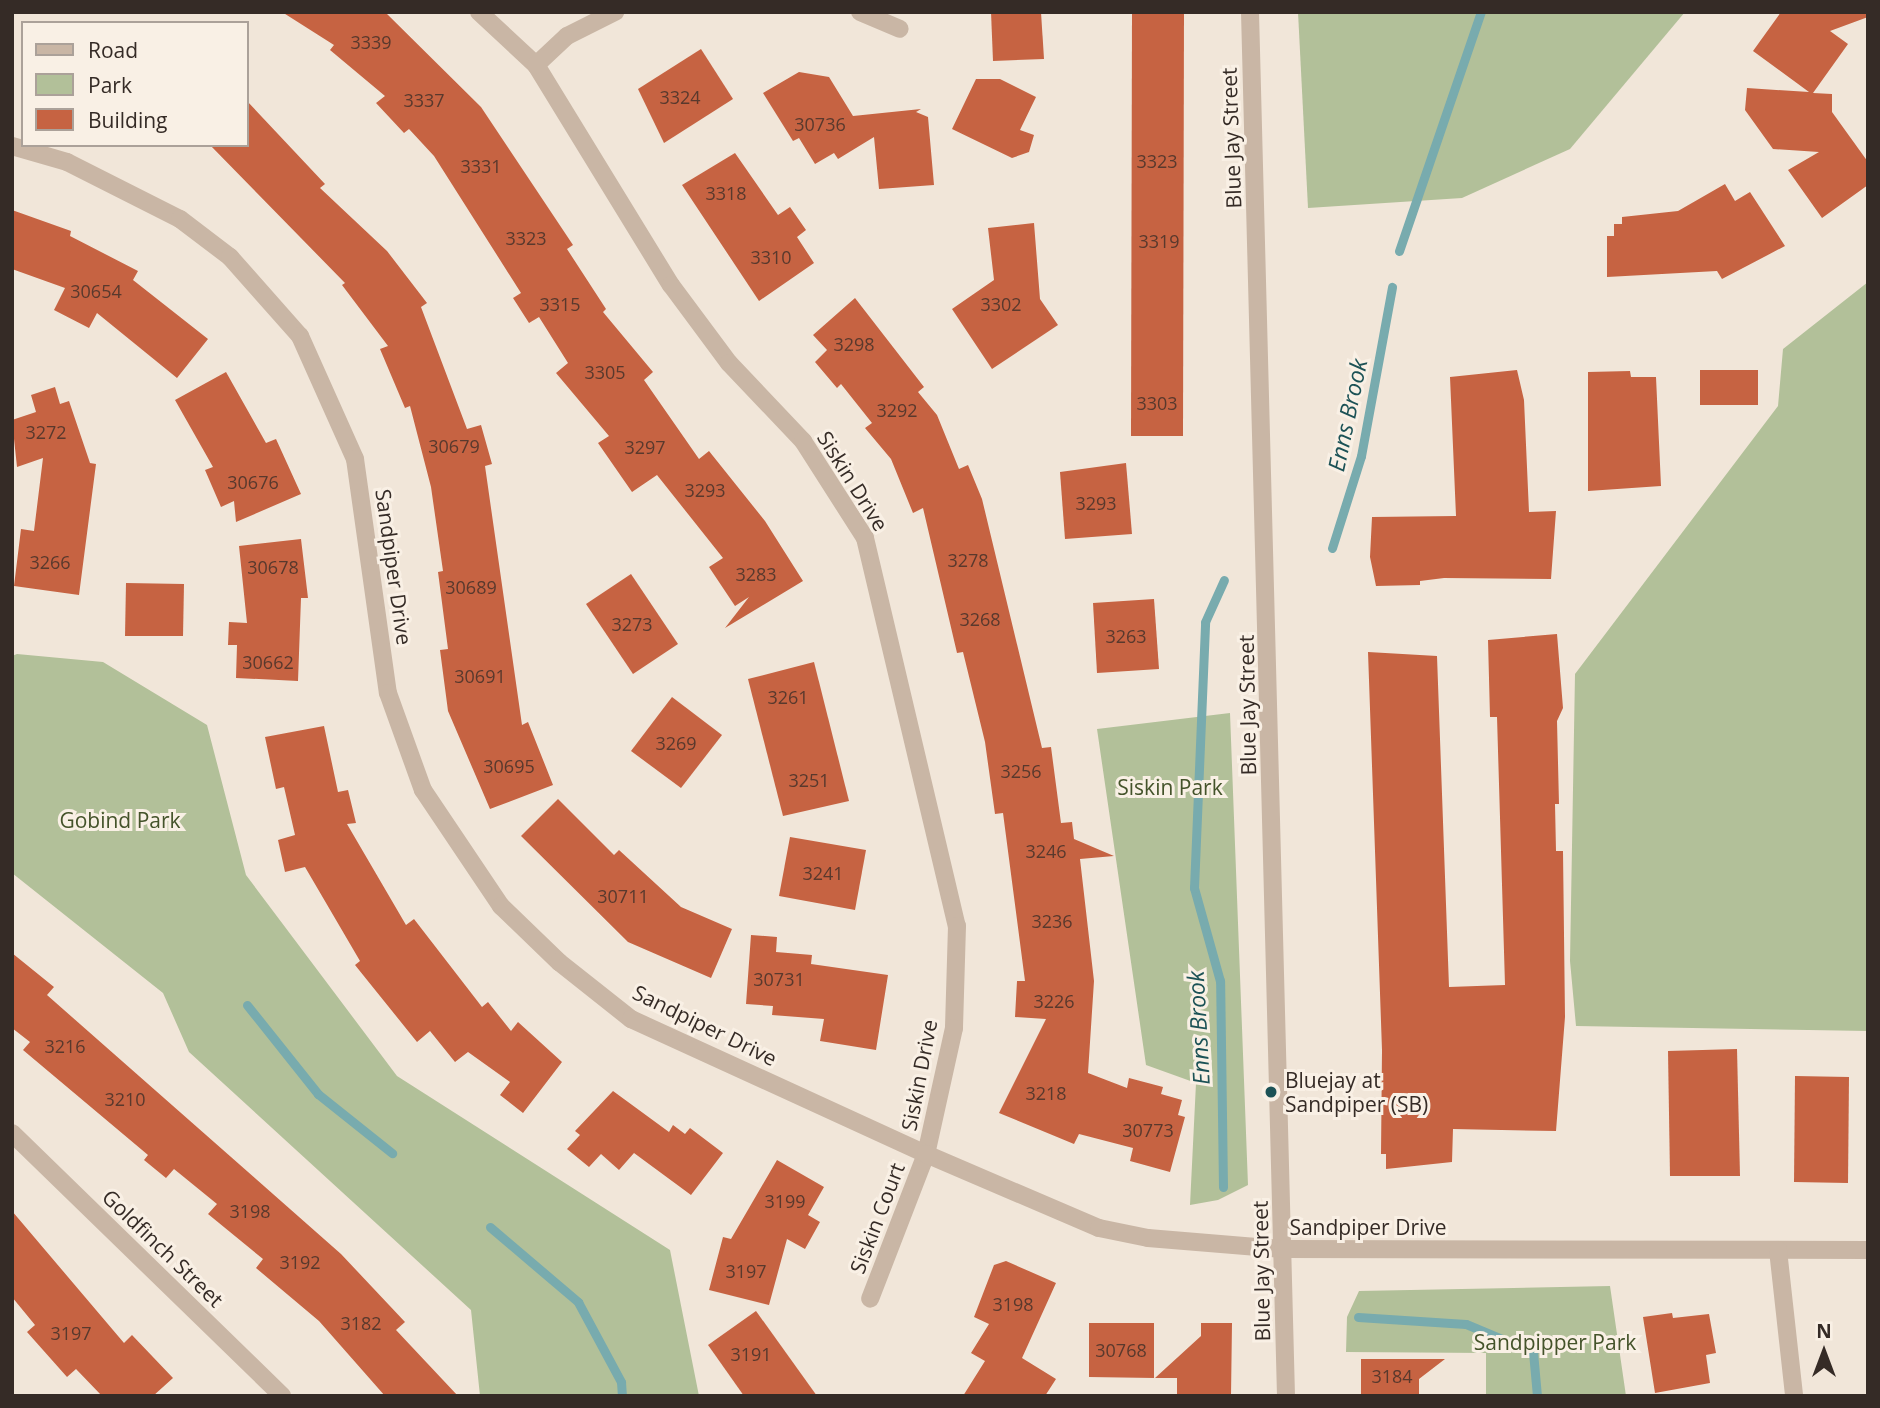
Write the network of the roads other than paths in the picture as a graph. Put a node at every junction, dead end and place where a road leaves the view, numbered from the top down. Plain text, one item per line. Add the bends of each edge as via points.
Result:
1 (479, 12) edge
2 (615, 12) edge
3 (860, 12) edge
4 (1250, 12) edge
5 (900, 29) dead end
6 (536, 65) junction
7 (12, 146) edge
8 (12, 1133) edge
9 (926, 1154) junction
10 (1283, 1249) junction
11 (1778, 1250) junction
12 (1868, 1250) edge
13 (870, 1299) dead end
14 (282, 1396) edge
15 (1286, 1396) edge
16 (1794, 1396) edge

1 - 6 street, Siskin Drive
2 - 6 street via 568,36
3 - 5 street
4 - 10 street, Blue Jay Street
6 - 9 street, Siskin Drive via 671,285 729,363 803,441 865,538 957,926 954,1028
7 - 9 street, Sandpiper Drive via 67,162 180,219 230,257 300,336 355,459 388,692 423,790 501,906 559,962 631,1019
8 - 14 street, Goldfinch Street
9 - 10 street, Sandpiper Drive via 1099,1228 1181,1244
9 - 13 street, Siskin Court
10 - 11 street, Sandpiper Drive
10 - 15 street, Blue Jay Street
11 - 12 street, Sandpiper Drive
11 - 16 street

